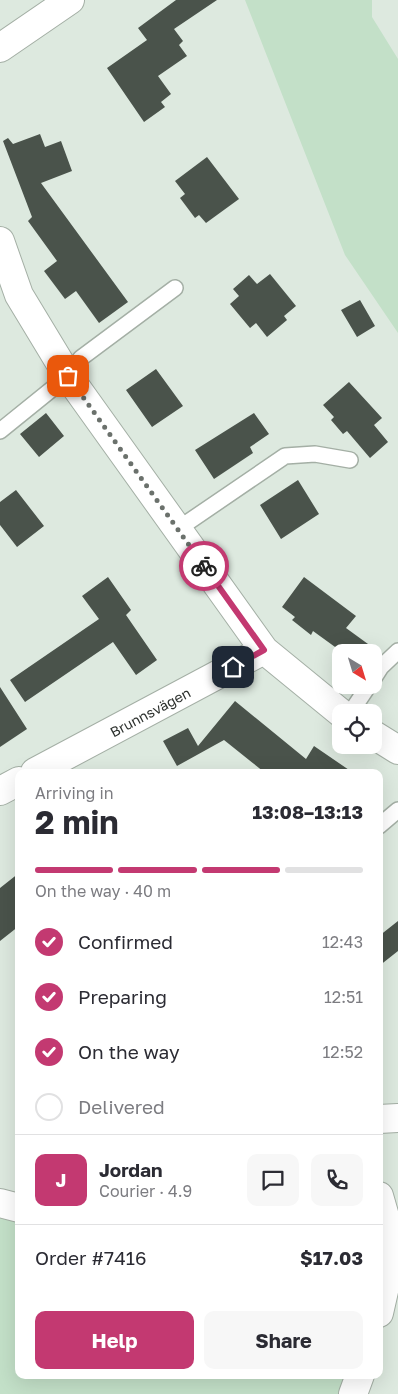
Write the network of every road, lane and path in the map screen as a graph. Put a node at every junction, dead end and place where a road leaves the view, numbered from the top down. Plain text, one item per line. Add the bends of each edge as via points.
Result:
1 (70, 0) edge
2 (0, 48) edge
3 (0, 241) edge
4 (175, 288) dead end
5 (68, 376) junction
6 (0, 431) edge
7 (350, 460) dead end
8 (178, 529) junction
9 (264, 650) junction
10 (398, 651) edge
11 (382, 666) edge
12 (332, 705) edge
13 (382, 740) edge
14 (398, 750) edge
15 (41, 769) edge
16 (15, 783) edge
17 (0, 791) edge
18 (398, 810) edge
19 (383, 823) edge
20 (398, 1118) edge
21 (383, 1119) edge
22 (0, 1203) edge
23 (15, 1207) edge
24 (383, 1210) edge
25 (383, 1295) edge
26 (359, 1379) edge
27 (354, 1394) edge

1 - 2 street
3 - 5 street via 19,295
4 - 5 lane via 81,358
5 - 6 lane
5 - 8 street
7 - 8 lane via 315,454 285,456
8 - 9 street
9 - 12 street
9 - 15 street, Brunnsvägen
10 - 11 lane
13 - 14 street
16 - 17 street
18 - 19 lane
20 - 21 street
22 - 23 street
24 - 25 street via 390,1234 391,1260
26 - 27 street

